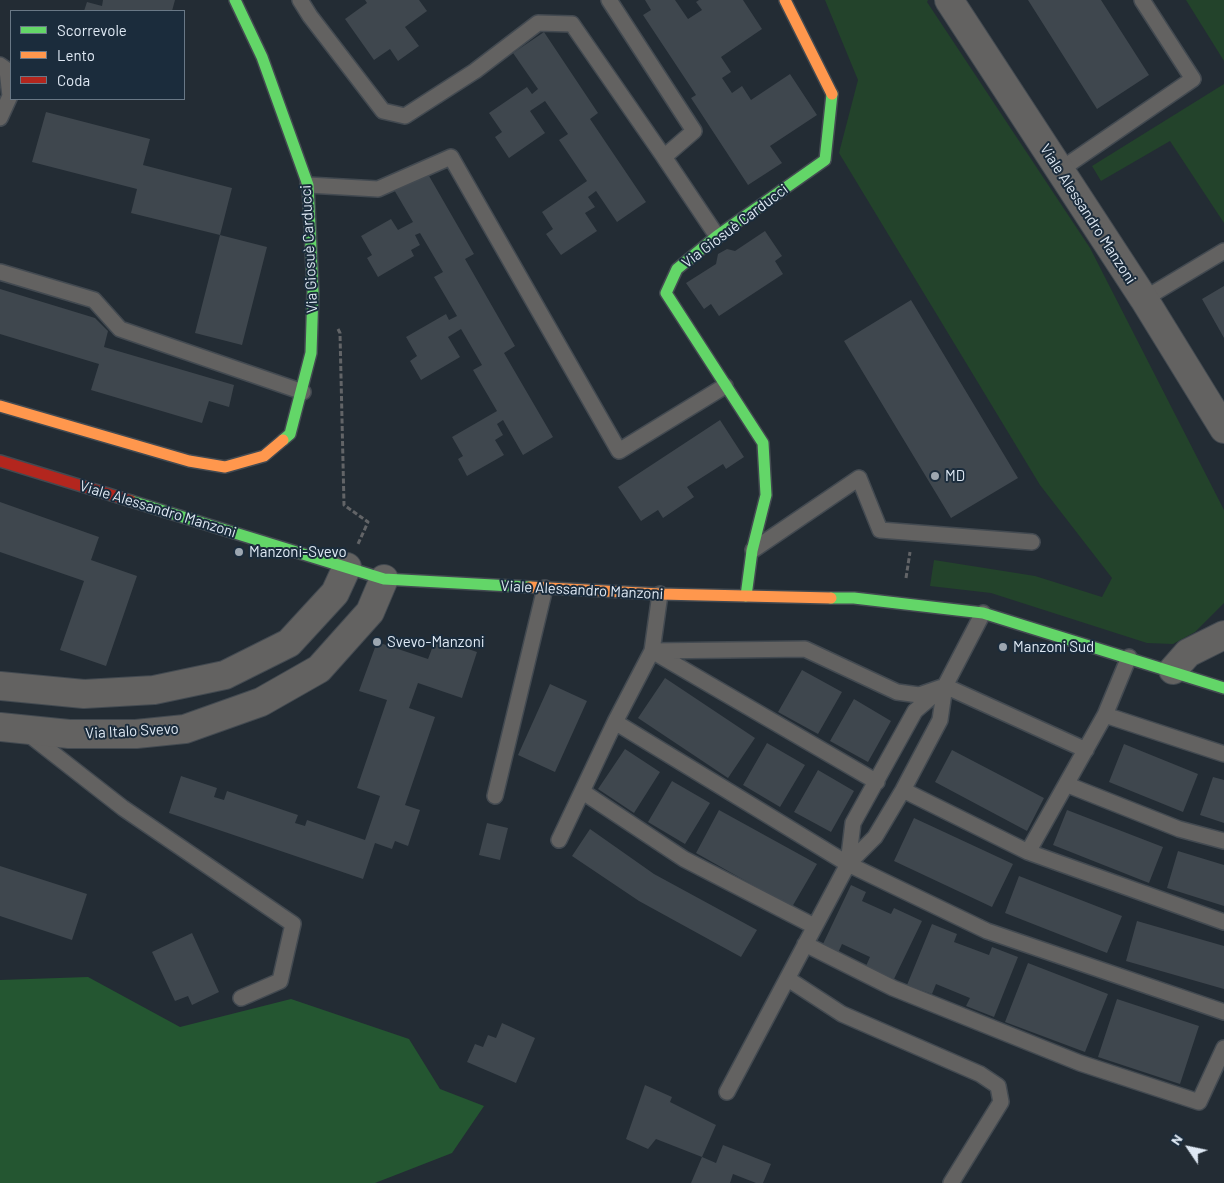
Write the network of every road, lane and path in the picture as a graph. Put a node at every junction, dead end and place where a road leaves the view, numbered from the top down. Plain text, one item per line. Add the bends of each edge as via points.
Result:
1 (235, 0) edge
2 (300, 0) edge
3 (609, 0) edge
4 (785, 0) edge
5 (949, 0) edge
6 (1142, 0) edge
7 (0, 65) edge
8 (0, 118) edge
9 (664, 157) junction
10 (1060, 170) junction
11 (308, 185) junction
12 (717, 236) junction
13 (1224, 251) edge
14 (0, 272) edge
15 (1144, 299) junction
16 (340, 333) dead end
17 (725, 386) junction
18 (303, 392) junction
19 (0, 406) edge
20 (1224, 430) edge
21 (0, 461) edge
22 (913, 533) junction
23 (1032, 542) dead end
24 (752, 551) junction
25 (347, 567) junction
26 (384, 579) junction
27 (545, 588) junction
28 (660, 594) junction
29 (746, 596) junction
30 (902, 603) junction
31 (983, 613) junction
32 (1224, 635) edge
33 (652, 651) junction
34 (1129, 657) junction
35 (1173, 670) junction
36 (0, 686) edge
37 (945, 686) junction
38 (1224, 688) edge
39 (133, 691) junction
40 (1105, 715) junction
41 (615, 722) junction
42 (11, 728) edge
43 (136, 734) junction
44 (1086, 750) junction
45 (1224, 754) edge
46 (877, 782) junction
47 (1068, 785) junction
48 (903, 790) junction
49 (583, 792) junction
50 (495, 796) dead end
51 (559, 840) dead end
52 (1224, 841) edge
53 (1028, 852) junction
54 (848, 864) junction
55 (1224, 922) edge
56 (814, 926) junction
57 (805, 944) junction
58 (788, 979) junction
59 (241, 998) dead end
60 (1224, 1012) edge
61 (1224, 1048) edge
62 (727, 1092) dead end
63 (951, 1183) edge

1 - 11 street, Via Giosuè Carducci via 262,57
2 - 9 lane via 384,111 405,116 475,71 538,23 572,24
3 - 9 lane via 694,131
4 - 12 street, Via Giosuè Carducci via 832,93 825,160
5 - 10 street, Viale Alessandro Manzoni
6 - 10 lane via 1193,79
7 - 8 lane via 7,70 10,96
9 - 12 lane
10 - 15 street, Viale Alessandro Manzoni
11 - 17 lane via 378,189 451,157 619,451
11 - 18 street, Via Giosuè Carducci via 313,291 311,353
12 - 17 street, Via Giosuè Carducci via 677,269 666,293
13 - 15 lane
14 - 18 lane via 94,300 120,329
15 - 20 street, Viale Alessandro Manzoni
16 - 25 path via 344,505 368,522
17 - 24 street, Via Giosuè Carducci via 763,443 766,495
18 - 19 street, Via Giosuè Carducci via 290,434 264,456 225,467 189,461
21 - 25 street, Viale Alessandro Manzoni
22 - 23 lane
22 - 24 lane via 880,530 859,478
22 - 30 path
24 - 29 street, Via Giosuè Carducci
25 - 26 street, Viale Alessandro Manzoni
25 - 39 street via 335,593 289,643 225,675 154,690
26 - 27 street, Viale Alessandro Manzoni
26 - 43 street, Via Italo Svevo via 370,612 318,669 261,702 185,729
27 - 28 street, Viale Alessandro Manzoni
27 - 50 lane
28 - 29 street, Viale Alessandro Manzoni
28 - 33 lane
29 - 30 street, Viale Alessandro Manzoni via 854,598
30 - 31 street, Viale Alessandro Manzoni
31 - 34 street, Viale Alessandro Manzoni
31 - 37 lane
32 - 35 street via 1188,653
33 - 37 lane via 805,649 897,692 919,695
33 - 41 lane
33 - 46 lane
34 - 35 street, Viale Alessandro Manzoni
34 - 40 lane
35 - 38 street, Viale Alessandro Manzoni
36 - 39 street via 84,694
37 - 44 lane
37 - 46 lane via 915,711
37 - 48 lane via 940,720
39 - 43 street
40 - 44 lane
40 - 45 lane
41 - 49 lane
41 - 54 lane
42 - 43 street, Via Italo Svevo via 69,734
42 - 59 lane via 293,924 280,982
44 - 47 lane
46 - 54 lane via 853,823
47 - 52 lane via 1179,829
47 - 53 lane
48 - 53 lane
48 - 54 lane via 875,837
49 - 51 lane
49 - 56 lane via 684,859
53 - 55 lane
54 - 56 lane
54 - 60 lane via 987,932
56 - 57 lane
57 - 58 lane
57 - 61 lane via 902,992 1080,1063 1200,1102
58 - 62 lane
58 - 63 lane via 842,1014 980,1074 998,1086 1000,1102

